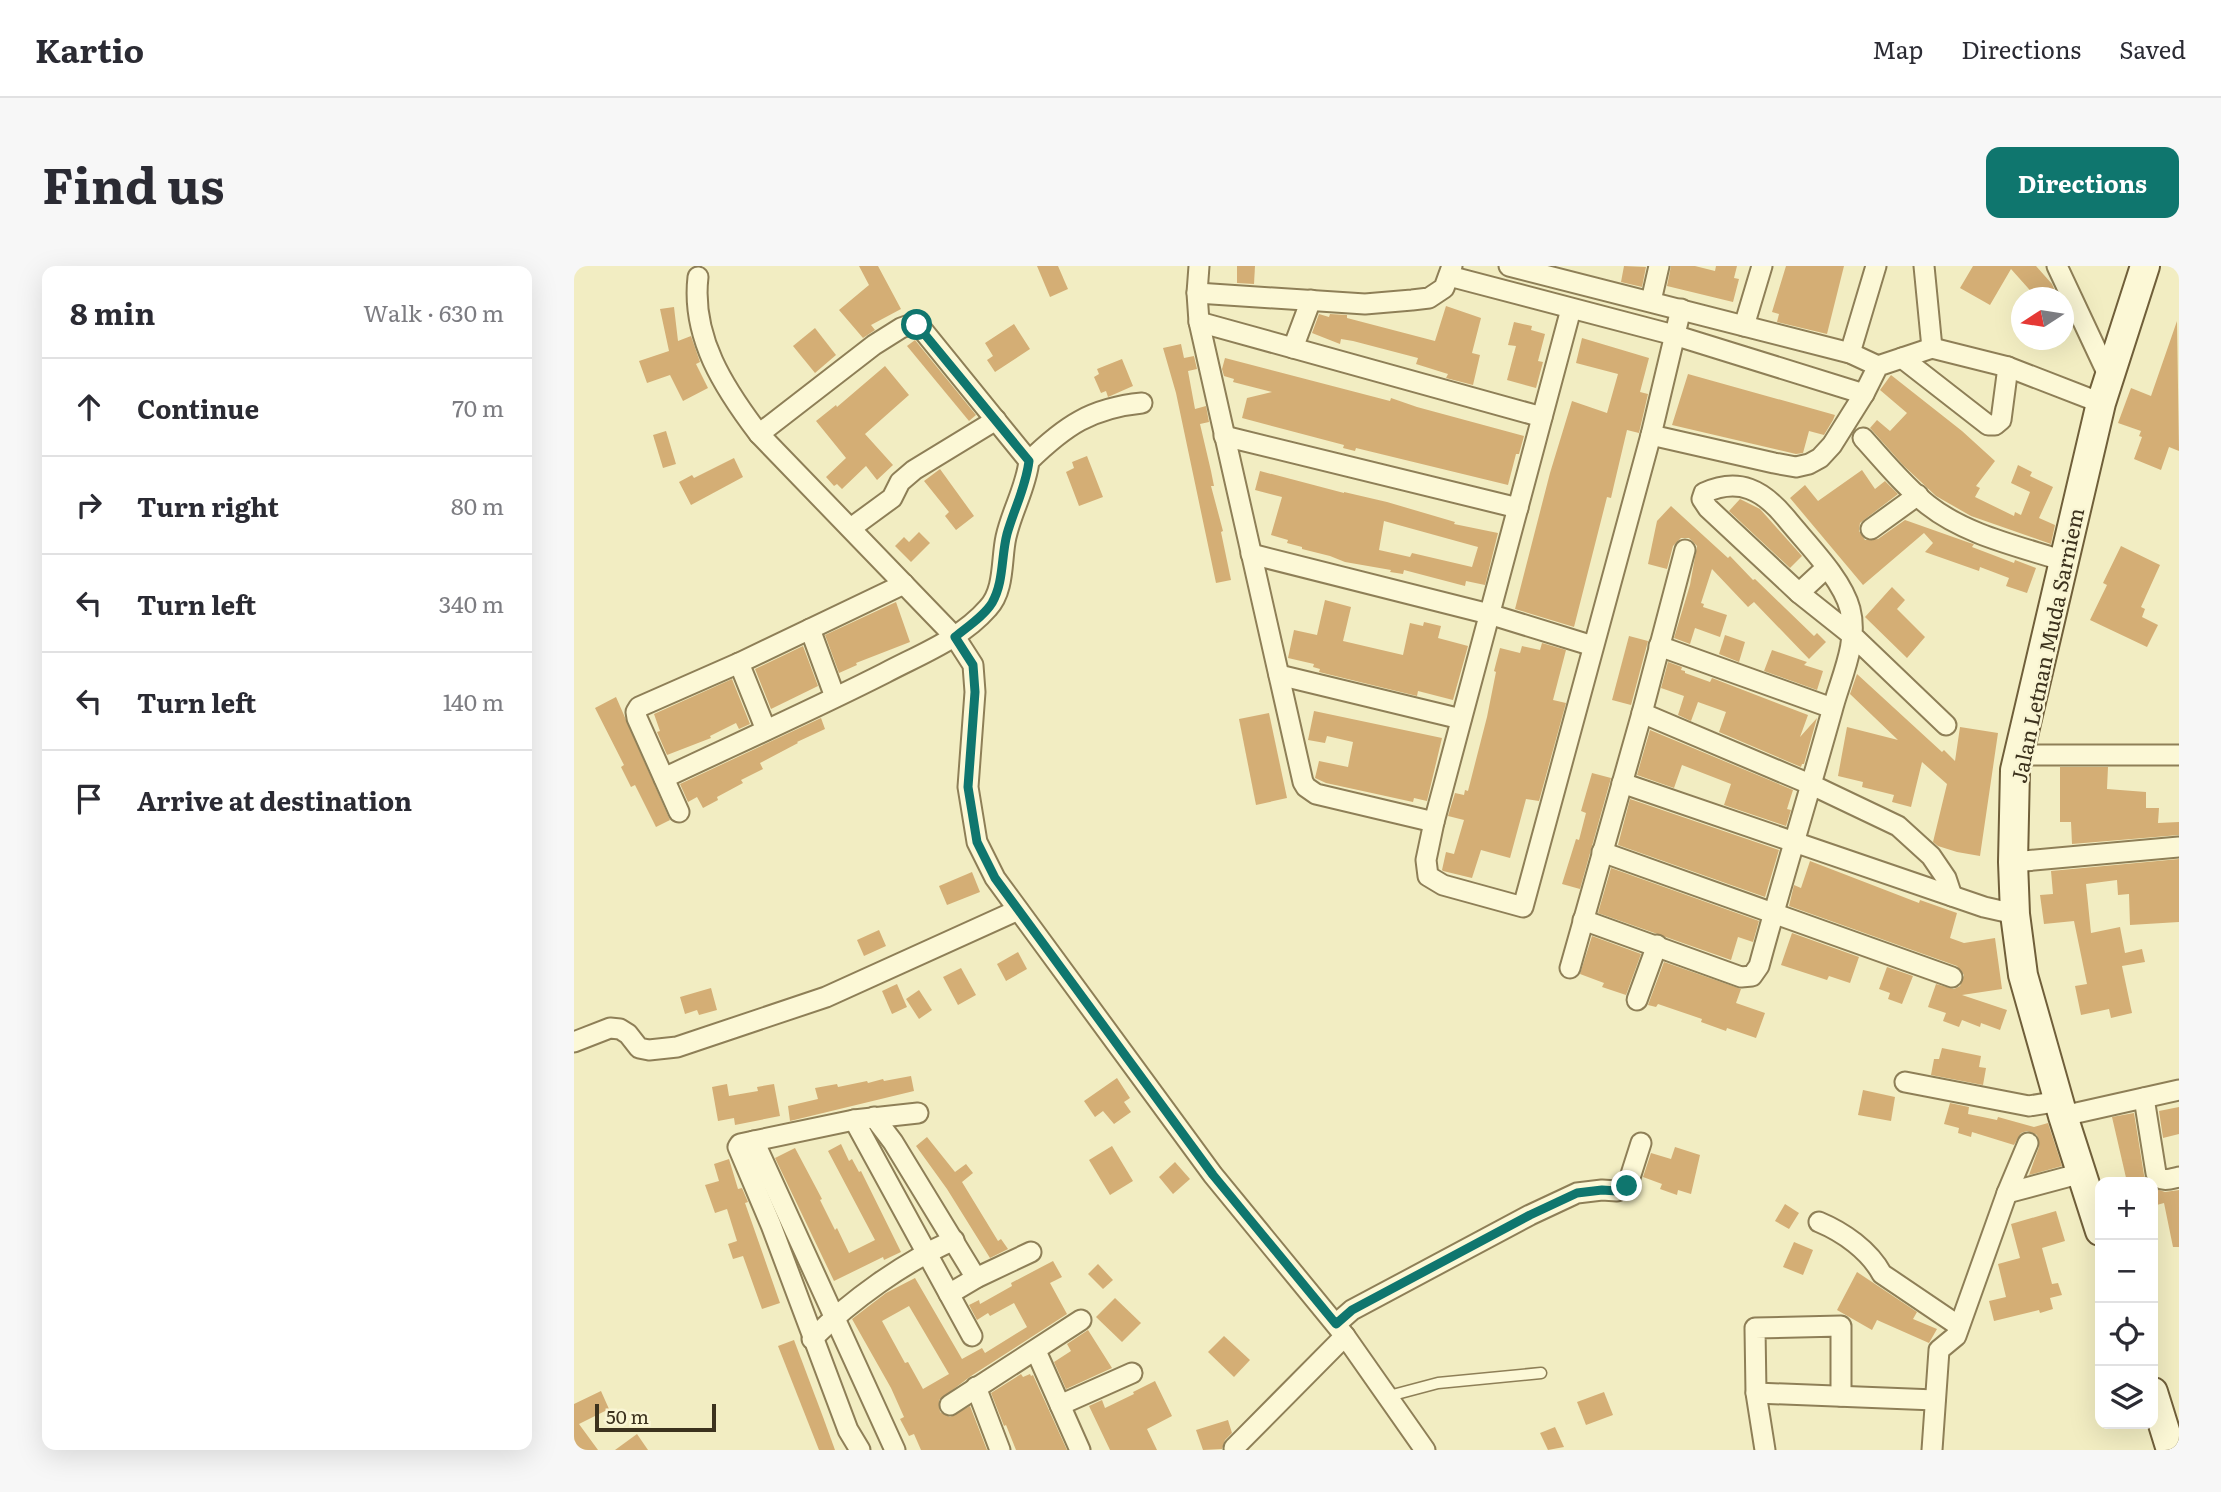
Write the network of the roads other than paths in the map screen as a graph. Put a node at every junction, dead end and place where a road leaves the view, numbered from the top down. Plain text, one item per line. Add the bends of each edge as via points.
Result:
1 (1199, 266) edge
2 (1509, 266) edge
3 (1659, 266) edge
4 (1762, 266) edge
5 (1876, 266) edge
6 (1924, 266) edge
7 (2057, 266) edge
8 (2145, 266) edge
9 (1451, 271) edge
10 (1552, 271) edge
11 (698, 277) dead end
12 (1197, 293) junction
13 (1311, 300) junction
14 (1651, 300) junction
15 (1571, 309) junction
16 (1681, 309) junction
17 (1199, 322) junction
18 (1744, 326) junction
19 (1674, 335) junction
20 (1293, 348) junction
21 (1932, 348) junction
22 (1850, 353) junction
23 (1902, 358) junction
24 (1878, 366) junction
25 (2008, 367) junction
26 (2105, 391) junction
27 (1864, 394) junction
28 (1142, 403) dead end
29 (1542, 417) junction
30 (996, 420) junction
31 (759, 434) junction
32 (1651, 435) junction
33 (1224, 436) junction
34 (1863, 439) dead end
35 (1029, 461) junction
36 (1918, 495) junction
37 (1518, 508) junction
38 (851, 527) junction
39 (1871, 529) dead end
40 (1685, 550) dead end
41 (1251, 554) junction
42 (2064, 562) junction
43 (1825, 568) junction
44 (904, 584) junction
45 (1799, 593) junction
46 (1489, 614) junction
47 (810, 629) junction
48 (1853, 636) junction
49 (955, 637) junction
50 (1594, 646) junction
51 (1659, 646) junction
52 (739, 663) junction
53 (1279, 675) junction
54 (835, 697) junction
55 (1832, 708) junction
56 (1642, 713) junction
57 (1461, 719) junction
58 (1946, 725) dead end
59 (766, 730) junction
60 (2018, 755) junction
61 (2179, 755) edge
62 (664, 778) junction
63 (1622, 783) junction
64 (1812, 785) junction
65 (679, 812) dead end
66 (1434, 822) junction
67 (1794, 843) junction
68 (2179, 847) edge
69 (1602, 852) junction
70 (2013, 862) junction
71 (1952, 896) junction
72 (1018, 910) junction
73 (1773, 913) junction
74 (2015, 914) junction
75 (1583, 920) junction
76 (1657, 945) junction
77 (1570, 968) dead end
78 (1952, 977) dead end
79 (1637, 1000) dead end
80 (574, 1042) edge
81 (1905, 1082) dead end
82 (2179, 1090) edge
83 (2144, 1098) junction
84 (2062, 1109) junction
85 (918, 1113) dead end
86 (874, 1118) junction
87 (854, 1119) junction
88 (894, 1142) junction
89 (1641, 1143) dead end
90 (2028, 1143) dead end
91 (872, 1152) junction
92 (2082, 1173) junction
93 (2179, 1177) edge
94 (2007, 1193) junction
95 (2095, 1215) edge
96 (780, 1222) junction
97 (1819, 1222) dead end
98 (954, 1240) junction
99 (927, 1252) junction
100 (1031, 1252) dead end
101 (976, 1278) junction
102 (818, 1281) junction
103 (796, 1294) junction
104 (949, 1294) junction
105 (835, 1316) junction
106 (1082, 1320) dead end
107 (1959, 1326) junction
108 (1341, 1330) junction
109 (972, 1336) dead end
110 (812, 1339) junction
111 (1036, 1351) junction
112 (1132, 1373) dead end
113 (1541, 1373) dead end
114 (976, 1387) junction
115 (1756, 1393) junction
116 (1389, 1396) junction
117 (1841, 1396) junction
118 (1935, 1400) junction
119 (950, 1405) dead end
120 (1060, 1405) junction
121 (2158, 1408) edge
122 (1234, 1448) dead end
123 (860, 1450) edge
124 (895, 1450) edge
125 (1000, 1450) edge
126 (1080, 1450) edge
127 (1425, 1450) edge
128 (1765, 1450) edge
129 (1932, 1450) edge
130 (2171, 1450) edge

1 - 12 street
2 - 10 street
3 - 14 street
4 - 18 street
5 - 22 street
6 - 21 street
7 - 26 street
8 - 26 main road, Jalan Letnan Muda Sarniem
9 - 13 street via 1444,288 1429,298 1365,304
9 - 15 street
10 - 14 street
11 - 31 street via 698,307 710,357 733,401
12 - 13 street
12 - 17 street
13 - 20 street
14 - 16 street
15 - 19 street
15 - 29 street
16 - 18 street
16 - 19 street
17 - 20 street
17 - 33 street
18 - 22 street
19 - 27 street
19 - 32 street
20 - 29 street
21 - 23 street
21 - 25 street
22 - 24 street
23 - 24 street
23 - 25 street via 1988,425 2001,420
24 - 27 street
25 - 26 street
26 - 42 main road, Jalan Letnan Muda Sarniem
27 - 32 street via 1820,458 1796,467
28 - 35 street via 1117,405 1086,416 1065,428
29 - 37 street
30 - 31 street via 921,328 912,324 874,345
30 - 35 street
30 - 38 street via 914,470 900,482 892,498
31 - 38 street
32 - 50 street
33 - 37 street
33 - 41 street
34 - 36 street
35 - 49 street via 994,598 990,607
36 - 39 street
36 - 42 street via 1940,514 1982,534
37 - 46 street
38 - 44 street
40 - 51 street
41 - 46 street
41 - 53 street
42 - 60 main road, Jalan Letnan Muda Sarniem
43 - 45 street
43 - 45 street via 1778,508 1755,489 1733,486 1704,493 1708,508
43 - 48 street via 1848,601
44 - 47 street
44 - 49 street
45 - 48 street
46 - 50 street
46 - 57 street
47 - 52 street
47 - 54 street
48 - 55 street
48 - 58 street
49 - 54 street
49 - 72 street via 973,665 968,787 977,842
50 - 66 street via 1523,907 1443,885 1427,876
51 - 55 street
51 - 56 street
52 - 59 street
52 - 62 street via 639,707 637,718
53 - 57 street
53 - 66 street via 1306,788
54 - 59 street
55 - 64 street
56 - 63 street
56 - 64 street
57 - 66 street
59 - 62 street
60 - 61 street
60 - 70 main road, Jalan Letnan Muda Sarniem
62 - 65 street
63 - 67 street
63 - 69 street
64 - 67 street
64 - 71 street via 1898,826 1931,856
67 - 71 street
67 - 73 street
68 - 70 street
69 - 73 street
69 - 75 street
70 - 74 main road, Jalan Letnan Muda Sarniem
71 - 74 street
72 - 80 street via 826,997 677,1047 639,1048 628,1034 610,1028
72 - 108 street via 1213,1175
73 - 76 street via 1752,976 1741,977
73 - 78 street
74 - 84 main road, Jalan Letnan Muda Sarniem via 2023,975
75 - 76 street
75 - 77 street
76 - 79 street
81 - 84 street
82 - 83 street
83 - 84 street
83 - 93 street via 2156,1173 2165,1180
84 - 92 main road, Jalan Letnan Muda Sarniem
85 - 86 street
86 - 87 street
86 - 88 street
87 - 91 street
87 - 96 street via 754,1141
88 - 91 street
88 - 98 street
89 - 108 street via 1627,1186 1617,1191 1577,1193 1530,1215 1352,1310
90 - 94 street
91 - 99 street
92 - 94 street
92 - 95 main road, Jalan Letnan Muda Sarniem
94 - 107 street
96 - 102 street
96 - 103 street
97 - 107 street via 1839,1230 1876,1262 1882,1273
98 - 99 street
98 - 101 street
99 - 104 street
99 - 105 street
100 - 101 street
101 - 104 street
102 - 103 street
102 - 105 street
103 - 110 street
104 - 109 street
105 - 110 street
105 - 124 street
106 - 111 street
107 - 118 street via 1956,1336 1939,1350
108 - 116 street
108 - 122 street
110 - 123 street
111 - 114 street
111 - 120 street
112 - 120 street
113 - 116 lane via 1438,1382
114 - 119 street
114 - 125 street
115 - 117 street
115 - 117 street via 1755,1328 1841,1326
115 - 128 street
116 - 127 street
117 - 118 street
118 - 129 street
120 - 126 street
121 - 130 main road

